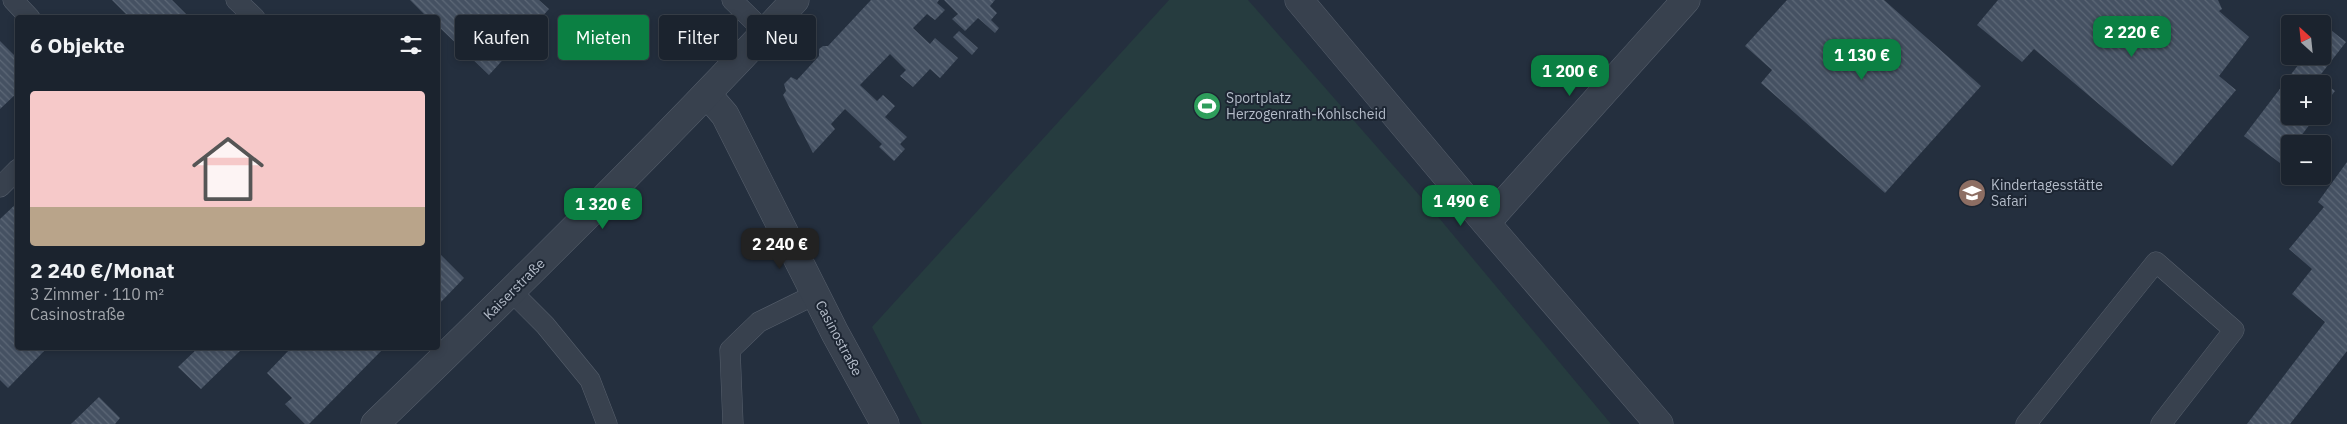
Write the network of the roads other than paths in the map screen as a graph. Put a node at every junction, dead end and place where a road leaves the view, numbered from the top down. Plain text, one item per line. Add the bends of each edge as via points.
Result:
1 (13, 0) edge
2 (236, 0) edge
3 (732, 0) edge
4 (795, 0) edge
5 (1298, 0) edge
6 (1686, 0) edge
7 (27, 15) edge
8 (252, 15) edge
9 (748, 15) edge
10 (781, 15) edge
11 (747, 52) edge
12 (707, 94) junction
13 (15, 172) edge
14 (0, 187) edge
15 (1486, 223) junction
16 (512, 292) junction
17 (816, 294) junction
18 (375, 424) edge
19 (607, 424) edge
20 (733, 424) edge
21 (885, 424) edge
22 (1659, 424) edge
23 (2026, 424) edge
24 (2161, 424) edge

1 - 7 lane
2 - 8 lane
3 - 9 lane
4 - 10 street, Kaiserstraße
5 - 15 street
6 - 15 street
11 - 12 street, Kaiserstraße
12 - 16 street, Kaiserstraße
12 - 17 street, Casinostraße via 725,115
13 - 14 lane
15 - 22 street
16 - 18 street, Kaiserstraße
16 - 19 lane via 545,325 590,380
17 - 20 lane via 759,322 730,350
17 - 21 street, Casinostraße
23 - 24 lane via 2156,262 2234,330

